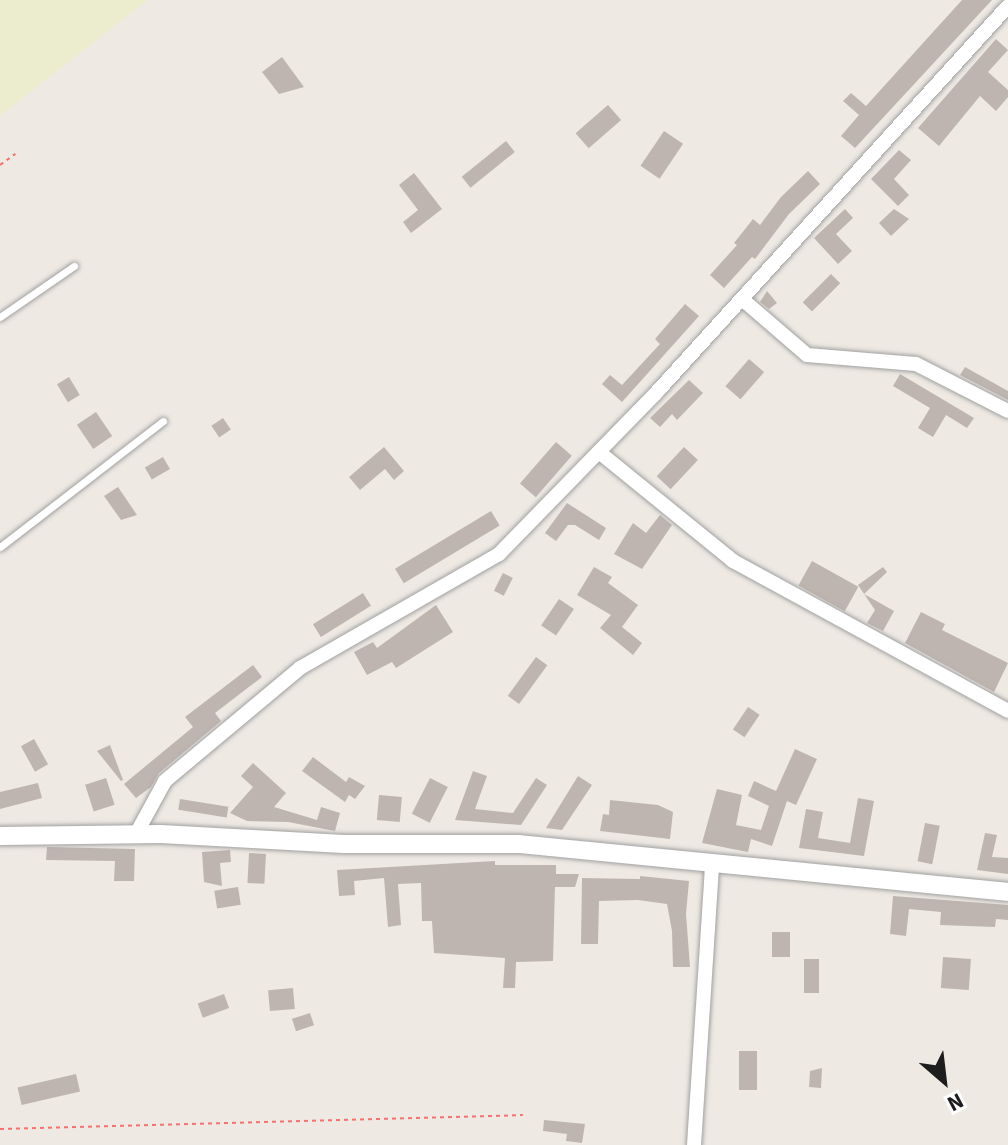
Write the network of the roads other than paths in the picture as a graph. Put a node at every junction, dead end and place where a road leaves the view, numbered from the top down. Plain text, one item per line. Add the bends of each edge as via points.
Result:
1 (1008, 6) edge
2 (74, 266) dead end
3 (742, 299) junction
4 (0, 317) edge
5 (1008, 411) edge
6 (163, 421) dead end
7 (599, 452) junction
8 (0, 547) edge
9 (1008, 711) edge
10 (136, 834) junction
11 (0, 836) edge
12 (712, 865) junction
13 (1008, 892) edge
14 (694, 1145) edge

1 - 3 street
2 - 4 lane
3 - 5 street via 807,355 916,364
3 - 7 street
6 - 8 lane
7 - 9 street via 733,561
7 - 10 street via 499,554 300,668 165,781
10 - 11 street
10 - 12 street via 344,844 519,844
12 - 13 street
12 - 14 street

